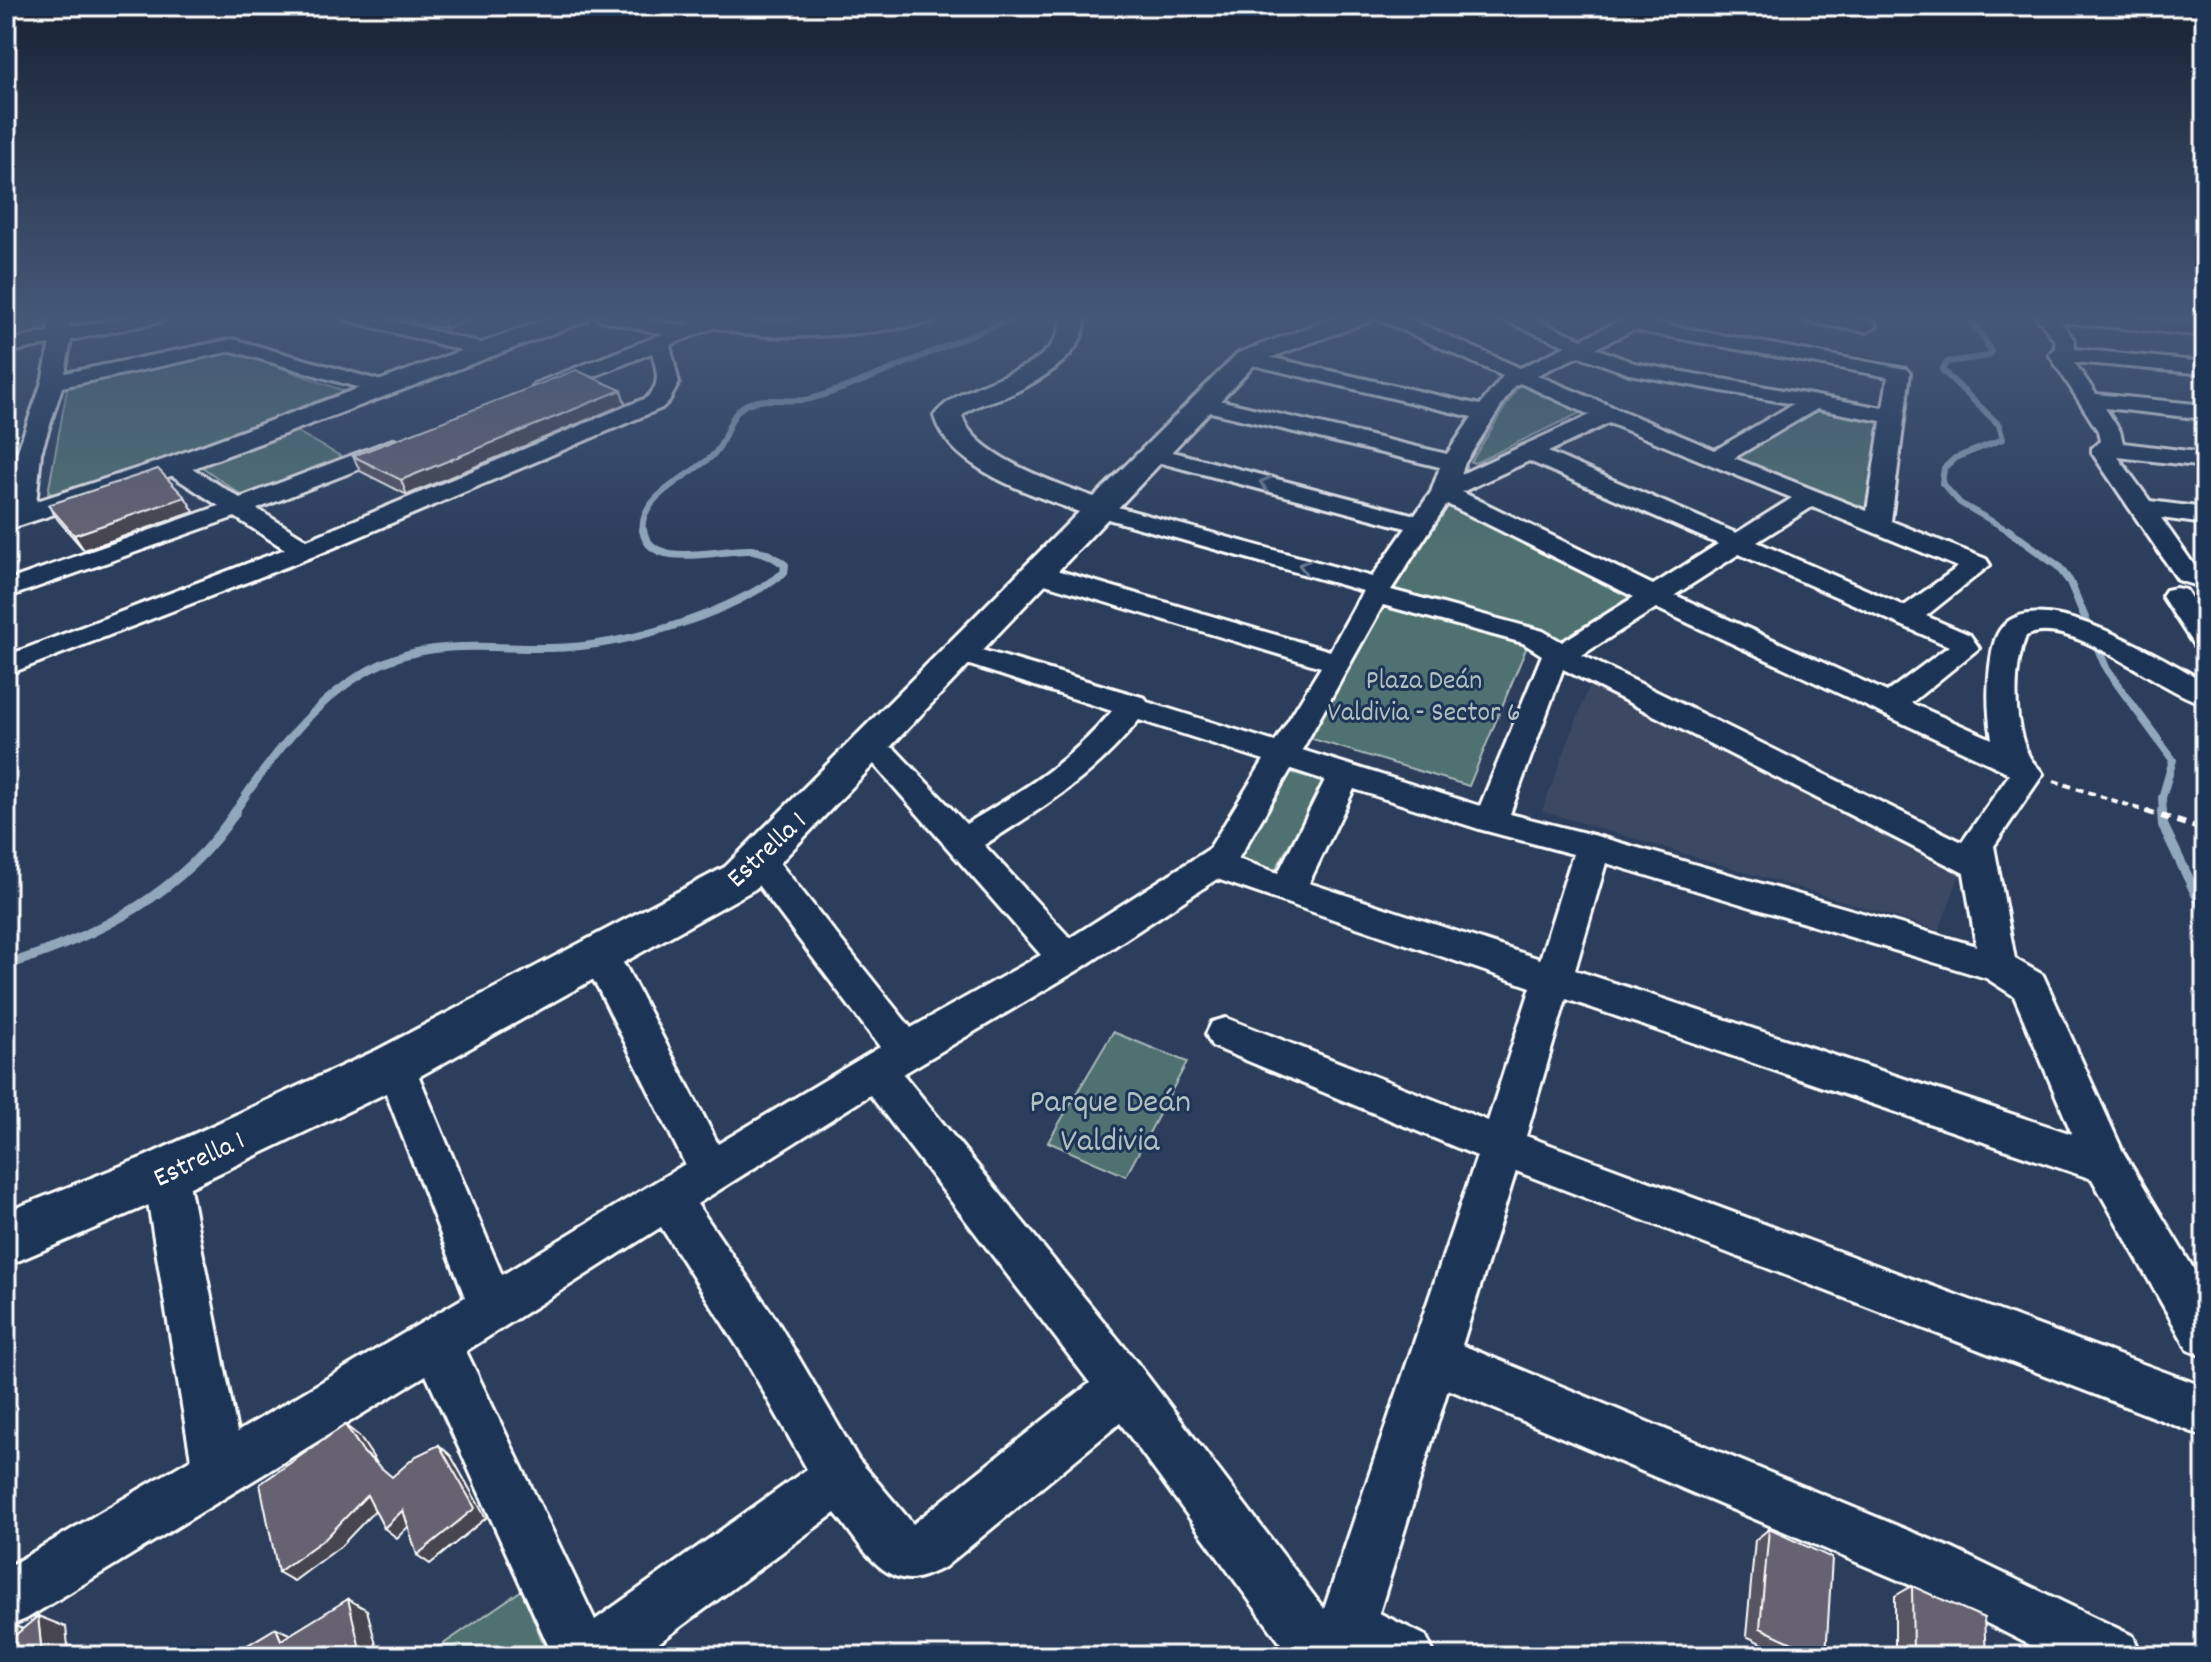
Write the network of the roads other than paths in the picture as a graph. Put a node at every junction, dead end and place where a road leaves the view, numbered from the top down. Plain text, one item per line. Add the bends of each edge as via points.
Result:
1 (47, 394) edge
2 (372, 394) edge
3 (529, 394) edge
4 (666, 394) edge
5 (988, 394) edge
6 (1211, 394) edge
7 (1401, 394) edge
8 (1498, 394) edge
9 (1557, 394) edge
10 (1767, 394) edge
11 (1896, 394) edge
12 (2084, 394) edge
13 (513, 400) edge
14 (2088, 400) junction
15 (1813, 402) junction
16 (1202, 403) junction
17 (2205, 412) edge
18 (1485, 413) junction
19 (1608, 415) junction
20 (1892, 416) junction
21 (426, 434) edge
22 (2104, 448) junction
23 (1529, 452) junction
24 (1154, 454) junction
25 (17, 456) edge
26 (1716, 459) junction
27 (2205, 460) edge
28 (173, 466) junction
29 (1448, 478) junction
30 (1811, 497) junction
31 (236, 508) junction
32 (2142, 508) junction
33 (1099, 509) junction
34 (2205, 516) edge
35 (14, 519) edge
36 (1878, 524) junction
37 (1422, 525) junction
38 (1736, 544) junction
39 (305, 550) junction
40 (1037, 573) junction
41 (2205, 580) edge
42 (6, 590) edge
43 (1377, 591) junction
44 (1651, 595) junction
45 (2176, 596) dead end
46 (1907, 617) junction
47 (2205, 641) edge
48 (961, 653) junction
49 (1562, 653) junction
50 (1338, 663) junction
51 (6, 666) edge
52 (2205, 695) edge
53 (1134, 705) junction
54 (1889, 705) junction
55 (868, 746) junction
56 (1284, 755) junction
57 (2014, 762) junction
58 (1345, 773) junction
59 (1491, 821) junction
60 (963, 842) junction
61 (1593, 847) junction
62 (758, 860) junction
63 (1213, 864) junction
64 (1980, 866) junction
65 (1287, 891) junction
66 (597, 955) junction
67 (1067, 959) junction
68 (1998, 967) junction
69 (1552, 981) junction
70 (1226, 1034) dead end
71 (891, 1061) junction
72 (395, 1065) junction
73 (1502, 1146) junction
74 (2107, 1165) junction
75 (710, 1171) junction
76 (165, 1173) junction
77 (667, 1198) junction
78 (6, 1239) edge
79 (492, 1307) junction
80 (2205, 1333) edge
81 (436, 1342) junction
82 (1434, 1358) junction
83 (1124, 1387) junction
84 (2205, 1412) edge
85 (219, 1472) junction
86 (840, 1477) junction
87 (6, 1599) edge
88 (1337, 1646) edge
89 (582, 1656) edge
90 (593, 1656) edge
91 (1406, 1656) edge
92 (2113, 1656) edge

1 - 25 street
2 - 28 street
3 - 13 street
4 - 39 street
5 - 33 street via 957,406 948,416 964,442 1017,479
6 - 16 street, Estrella 1
7 - 18 street
8 - 18 street
9 - 19 street
10 - 15 street
11 - 20 street
12 - 14 street
14 - 17 street
14 - 22 street via 2109,431 2112,444
15 - 20 street
15 - 26 street
16 - 24 street, Estrella 1
16 - 29 street
18 - 29 street
19 - 23 street
19 - 26 street
20 - 36 street
21 - 31 street
22 - 27 street
22 - 32 street
23 - 29 street
23 - 38 street
24 - 33 street, Estrella 1
37 -> 24 street
25 - 35 street
26 - 30 street
28 - 31 street
28 - 35 street
29 - 37 street
29 - 44 street
30 - 36 street
30 - 38 street
31 - 39 street
31 - 42 street
32 - 34 street
32 - 41 street via 2187,574
33 - 40 street, Estrella 1
43 -> 33 street
36 - 46 street via 1977,565
37 - 43 street
38 - 44 street
38 - 46 street
39 - 51 street
40 - 48 street, Estrella 1
40 - 50 street
43 - 49 street via 1533,637
43 - 50 street
44 - 49 street
44 - 54 street
45 - 47 street
46 - 54 street via 1965,648
48 - 53 street
48 - 55 street, Estrella 1
49 - 59 street via 1551,662
49 - 64 street via 1584,669
50 - 56 street
52 - 57 street via 2094,635 2063,625 2022,626 2008,645 2001,698
53 - 56 street
53 - 60 street via 1103,743 1057,784
54 - 57 street
55 - 60 street via 884,756
55 - 62 street, Estrella 1
56 - 58 street
56 - 63 street
57 - 64 street via 2026,779 1977,845
58 - 59 street
58 - 65 street
59 - 61 street
60 - 67 street
61 - 68 street
61 - 69 street
62 - 66 street, Estrella 1 via 740,878
62 - 71 street
63 - 65 street
63 - 67 street
64 - 68 street
65 - 69 street
66 - 72 street, Estrella 1
66 - 75 street
67 - 71 street
68 - 74 street via 2029,986
69 - 73 street
69 - 74 street
70 - 73 street
71 - 75 street
71 - 83 street
72 - 76 street, Estrella 1
72 - 79 street
73 - 82 street
73 - 84 street
74 - 80 street
75 - 77 street
76 - 78 street, Estrella 1
76 - 85 street
77 - 79 street
77 - 86 street via 760,1338
79 - 81 street
81 - 85 street
81 - 89 street
82 - 88 street
82 - 92 street via 1934,1568
83 - 86 street via 926,1548 900,1550
83 - 88 street
85 - 87 street
86 - 90 street
88 - 91 street

